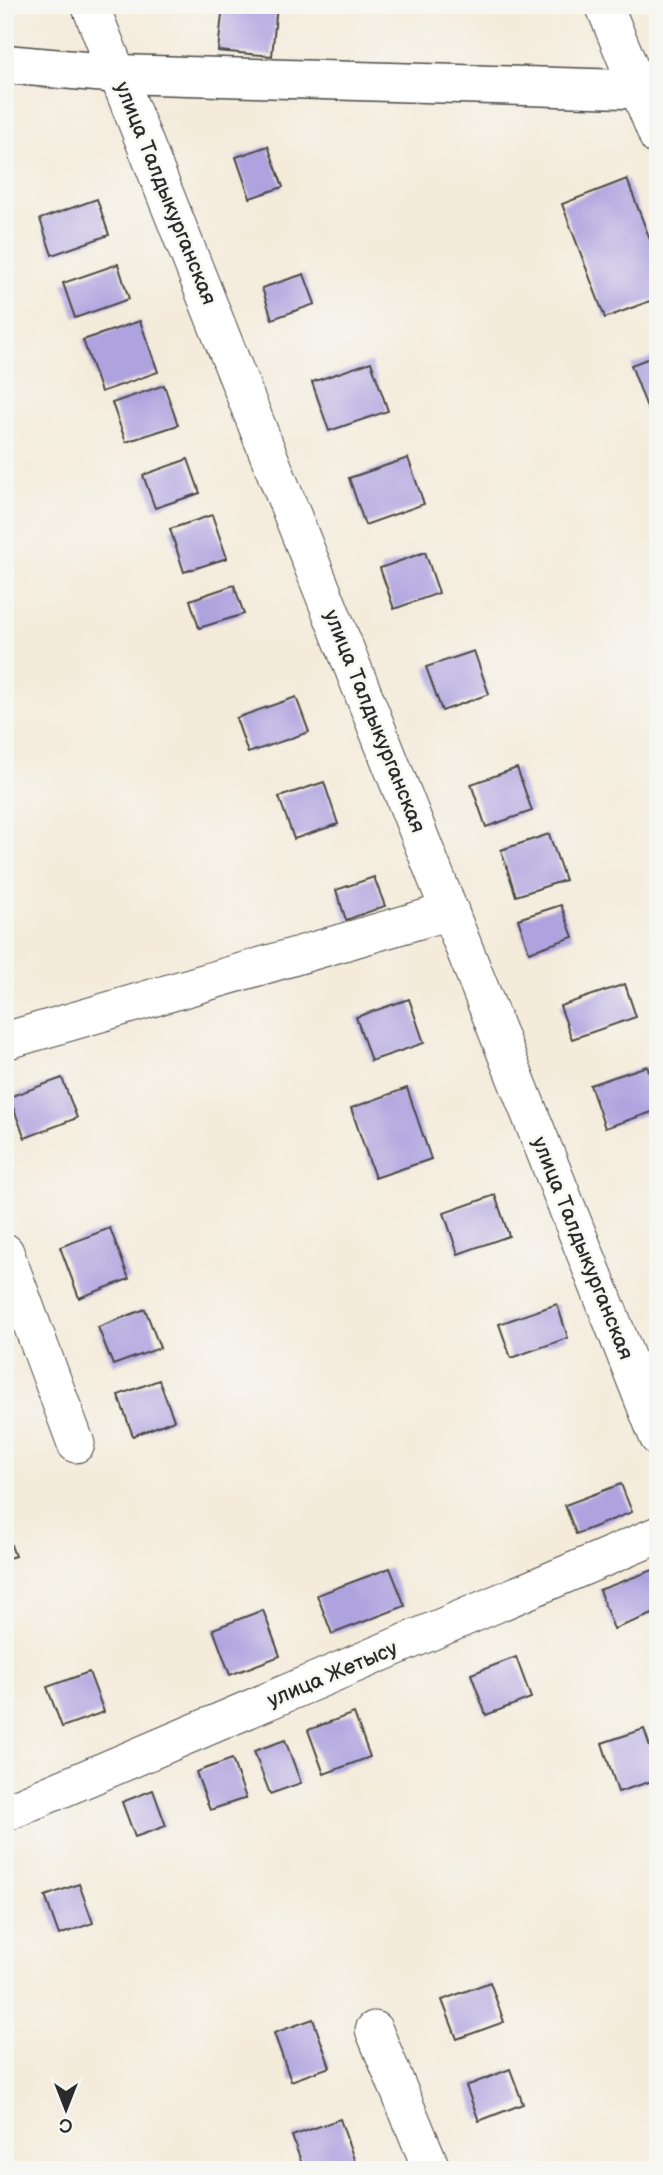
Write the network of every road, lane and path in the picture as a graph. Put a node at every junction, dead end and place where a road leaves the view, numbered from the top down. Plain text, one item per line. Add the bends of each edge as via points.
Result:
1 (90, 5) edge
2 (604, 5) edge
3 (5, 64) edge
4 (119, 74) junction
5 (648, 89) edge
6 (658, 137) edge
7 (450, 911) junction
8 (5, 1041) edge
9 (5, 1252) edge
10 (658, 1437) edge
11 (76, 1444) dead end
12 (658, 1535) edge
13 (5, 1813) edge
14 (374, 2030) dead end
15 (432, 2170) edge

1 - 4 street, улица Талдыкурганская
2 - 5 street
3 - 4 street
4 - 5 street
4 - 7 street, улица Талдыкурганская
5 - 6 street
7 - 8 street
7 - 10 street, улица Талдыкурганская
9 - 11 street
12 - 13 street, улица Жетысу
14 - 15 street

